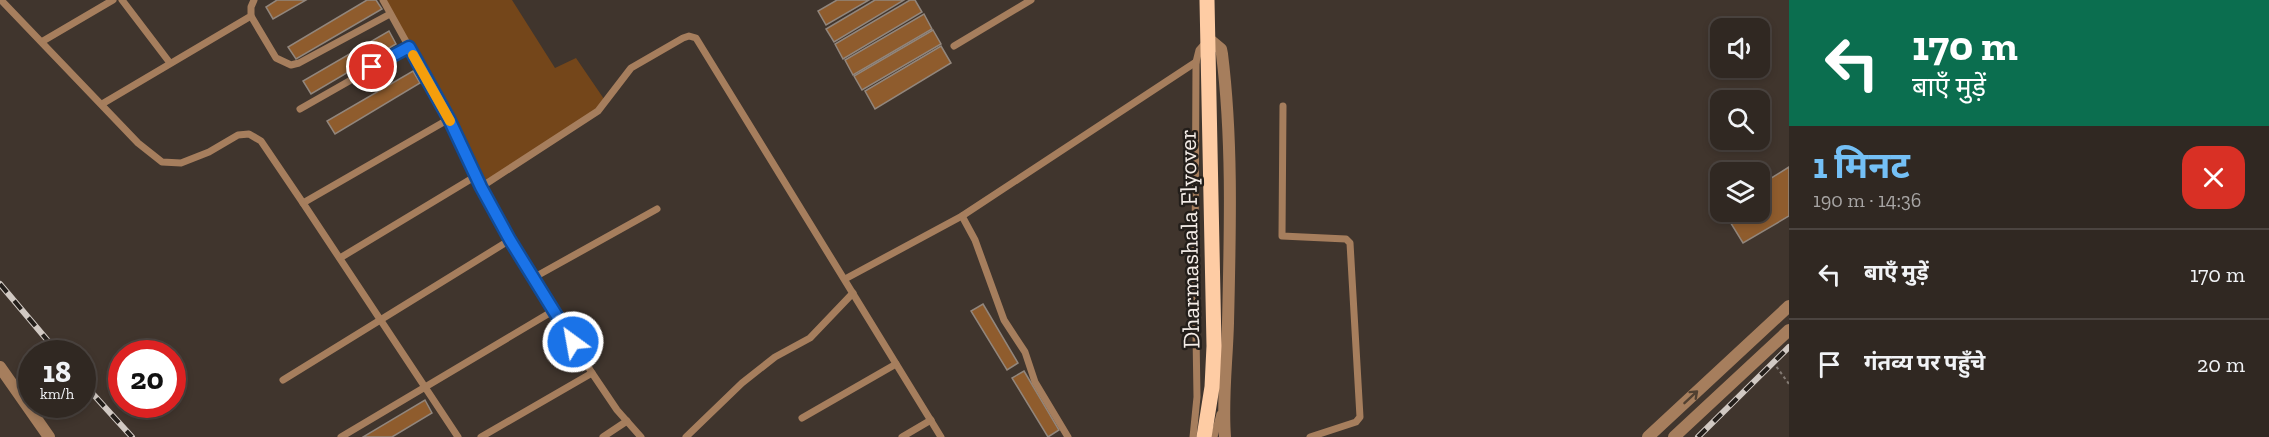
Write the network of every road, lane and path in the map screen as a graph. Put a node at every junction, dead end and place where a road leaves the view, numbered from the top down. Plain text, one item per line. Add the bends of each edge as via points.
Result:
1 (2, 0) edge
2 (113, 0) edge
3 (122, 0) edge
4 (254, 0) edge
5 (383, 0) edge
6 (1031, 0) edge
7 (1207, 0) edge
8 (390, 14) junction
9 (251, 16) junction
10 (1209, 39) junction
11 (43, 41) junction
12 (954, 45) dead end
13 (409, 47) junction
14 (170, 63) junction
15 (1202, 63) junction
16 (102, 104) junction
17 (1283, 106) dead end
18 (300, 109) dead end
19 (449, 119) junction
20 (476, 176) junction
21 (481, 187) junction
22 (303, 203) junction
23 (657, 209) dead end
24 (962, 216) junction
25 (510, 240) junction
26 (340, 258) junction
27 (533, 278) junction
28 (845, 279) junction
29 (853, 293) junction
30 (1789, 306) edge
31 (553, 311) junction
32 (381, 318) junction
33 (1789, 330) edge
34 (1765, 353) junction
35 (896, 364) junction
36 (0, 367) edge
37 (592, 373) junction
38 (283, 380) dead end
39 (1789, 384) edge
40 (424, 386) junction
41 (1223, 406) junction
42 (802, 418) dead end
43 (931, 420) junction
44 (627, 421) junction
45 (49, 437) edge
46 (341, 437) edge
47 (458, 437) edge
48 (481, 437) edge
49 (603, 437) edge
50 (641, 437) edge
51 (686, 437) edge
52 (902, 437) edge
53 (941, 437) edge
54 (1068, 437) edge
55 (1193, 437) edge
56 (1204, 437) edge
57 (1214, 437) edge
58 (1225, 437) edge
59 (1310, 437) edge
60 (1648, 437) edge
61 (1674, 437) edge

1 - 11 lane
2 - 11 lane
3 - 14 lane
4 - 9 lane
5 - 8 lane
6 - 12 lane
7 - 10 main road, Dharmashala Flyover
8 - 9 lane via 291,65 276,58
8 - 13 lane
9 - 14 lane
10 - 15 main road, Dharmashala Flyover
10 - 41 street via 1222,54 1229,176
11 - 16 lane
13 - 18 lane
13 - 19 lane
14 - 16 lane
15 - 24 lane
15 - 55 lane via 1195,271 1197,397
15 - 56 main road, Dharmashala Flyover via 1214,346
16 - 22 lane via 162,162 181,163 238,135 249,134 261,141
17 - 59 lane via 1282,236 1350,243 1360,417 1356,422
19 - 20 lane
19 - 22 lane
20 - 21 lane
20 - 26 lane
21 - 25 lane
21 - 28 lane via 598,111 631,68 689,36 696,38
22 - 26 lane
23 - 27 lane
24 - 28 lane
24 - 54 lane via 975,240 1004,320 1025,352 1035,382
25 - 27 lane
25 - 32 lane
26 - 32 lane
27 - 31 lane
28 - 29 lane
29 - 35 lane
29 - 51 lane via 810,338 775,357 742,383
60 -> 30 street
31 - 37 lane
31 - 40 lane
32 - 38 lane
32 - 40 lane
33 - 34 street
34 - 39 path
34 - 61 street
35 - 42 lane
35 - 43 lane
36 - 45 street
37 - 44 lane
37 - 48 lane
40 - 46 lane
40 - 47 lane
41 - 57 lane
41 - 58 street
43 - 52 lane
43 - 53 lane
44 - 49 lane
44 - 50 lane

